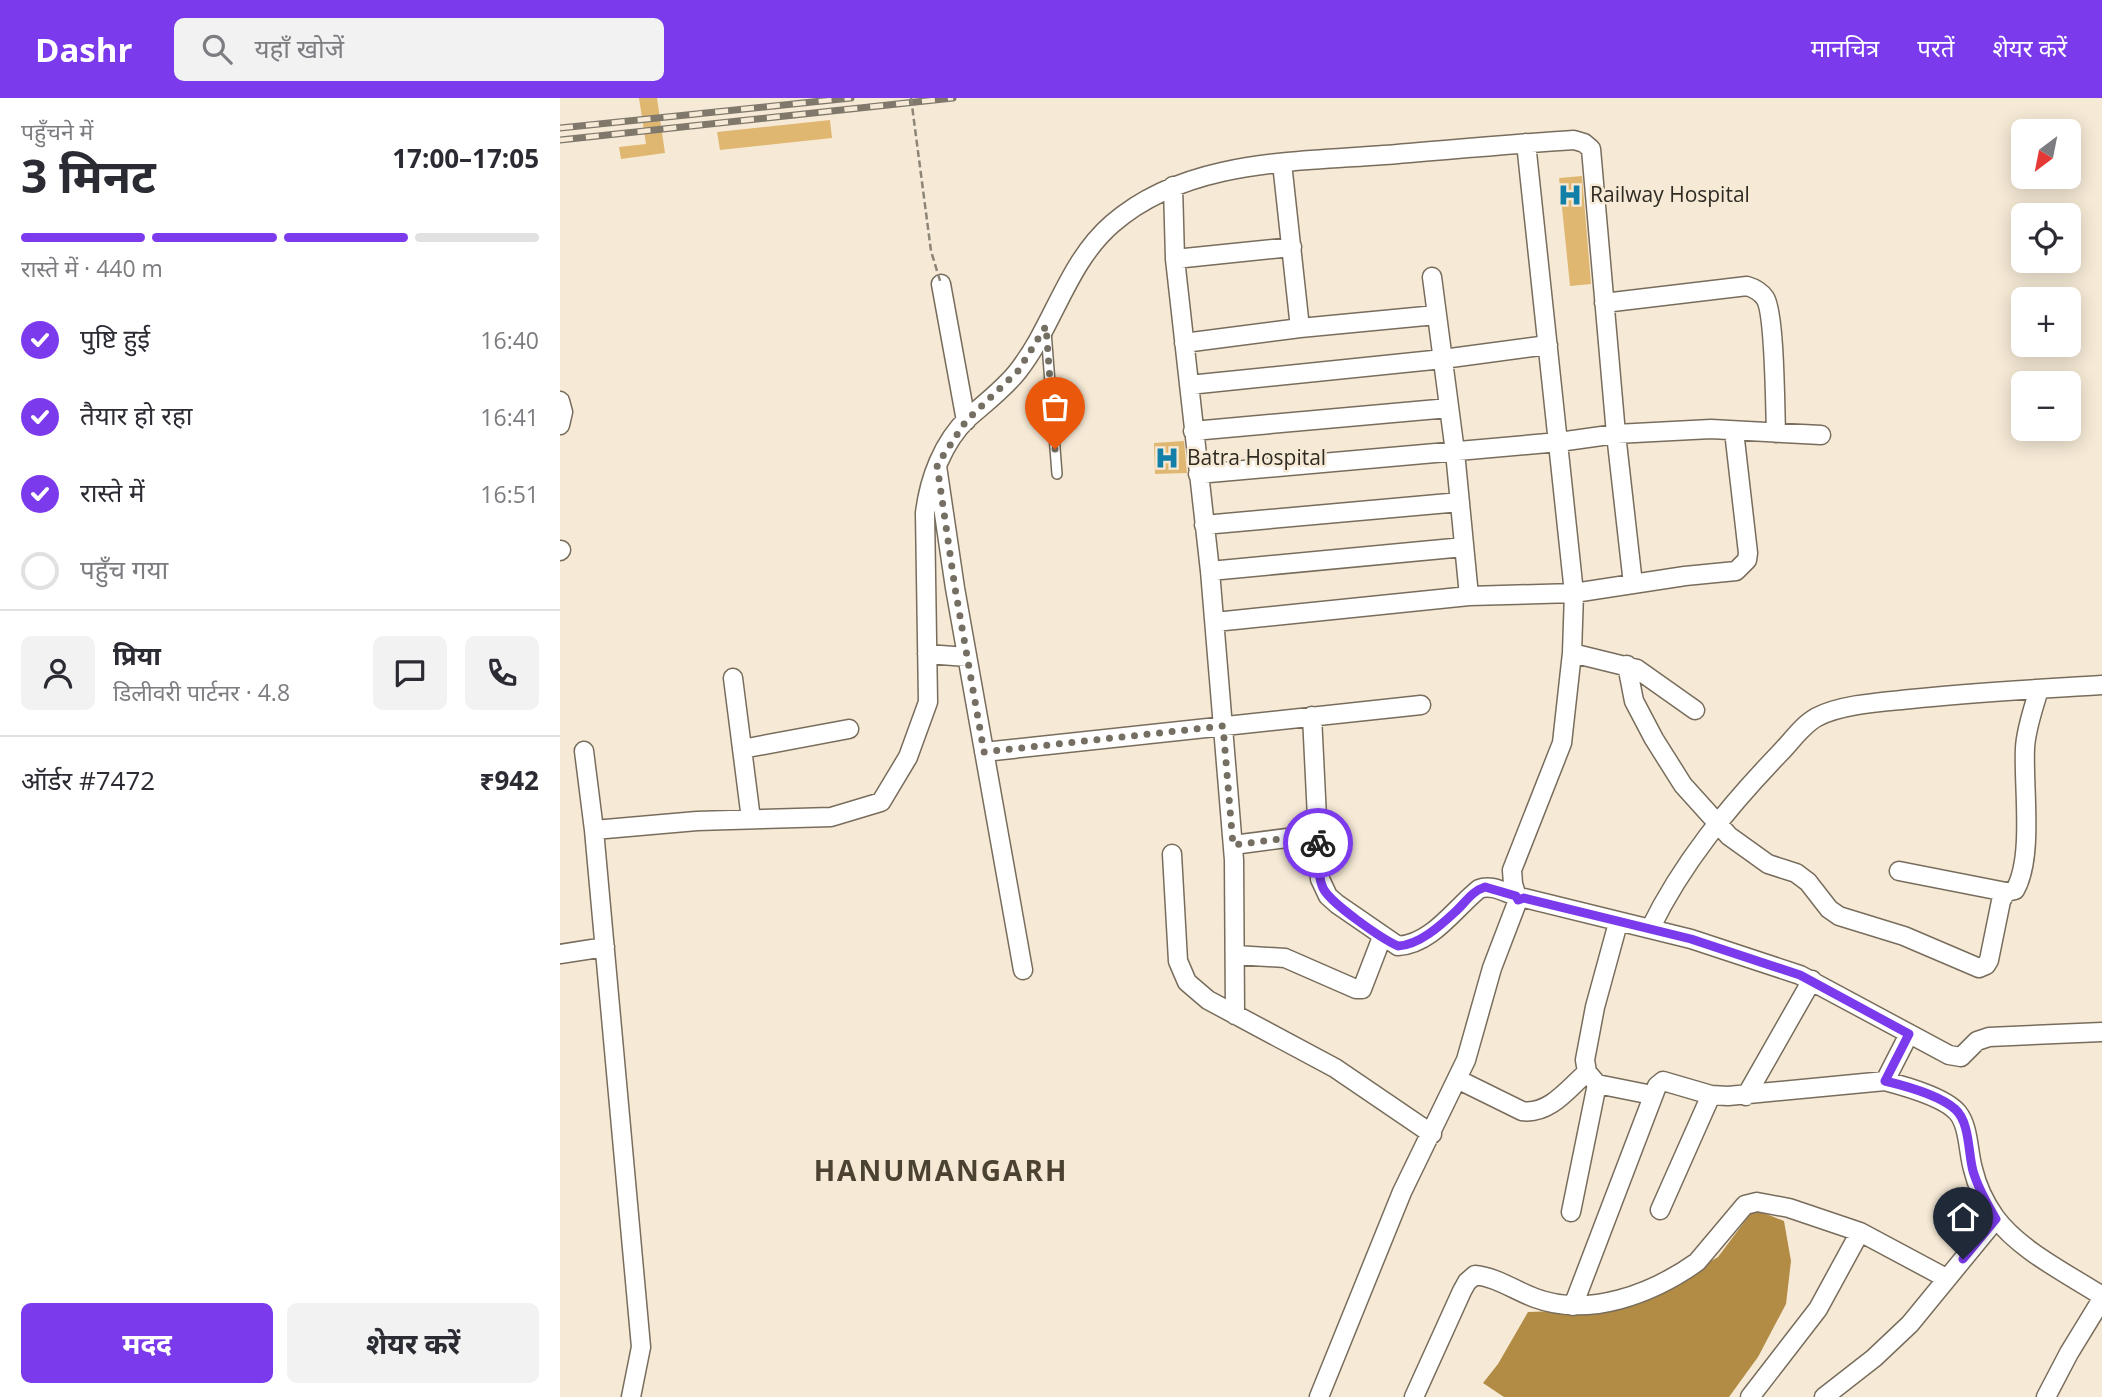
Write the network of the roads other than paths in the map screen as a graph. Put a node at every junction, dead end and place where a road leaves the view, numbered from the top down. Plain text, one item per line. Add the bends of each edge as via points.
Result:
1 (1526, 143) junction
2 (1282, 163) junction
3 (1173, 186) junction
4 (1292, 247) junction
5 (1175, 259) junction
6 (1432, 277) dead end
7 (941, 284) road end
8 (1604, 303) junction
9 (1436, 315) junction
10 (1046, 326) junction
11 (1300, 328) junction
12 (1184, 343) junction
13 (1548, 345) junction
14 (1443, 359) junction
15 (1189, 385) junction
16 (560, 401) edge
17 (1449, 408) junction
18 (966, 421) junction
19 (560, 425) edge
20 (1193, 431) junction
21 (1734, 431) junction
22 (1776, 433) junction
23 (1616, 434) junction
24 (1821, 435) dead end
25 (1559, 442) junction
26 (1455, 452) junction
27 (937, 465) junction
28 (1057, 474) dead end
29 (1198, 474) junction
30 (1460, 502) junction
31 (1204, 525) junction
32 (1464, 547) junction
33 (1210, 571) junction
34 (1633, 584) junction
35 (1574, 593) junction
36 (1469, 596) junction
37 (1215, 622) junction
38 (1572, 653) junction
39 (927, 654) junction
40 (967, 657) junction
41 (1627, 665) junction
42 (733, 678) dead end
43 (2102, 685) edge
44 (2039, 689) junction
45 (1421, 705) dead end
46 (1695, 710) dead end
47 (1312, 716) junction
48 (1223, 726) junction
49 (849, 729) dead end
50 (742, 749) junction
51 (584, 751) dead end
52 (984, 752) junction
53 (751, 819) junction
54 (1718, 825) junction
55 (594, 830) junction
56 (1318, 834) junction
57 (1233, 845) junction
58 (1172, 853) dead end
59 (1899, 871) dead end
60 (2007, 892) junction
61 (1517, 898) junction
62 (1618, 923) junction
63 (1650, 929) junction
64 (1382, 937) junction
65 (605, 947) junction
66 (560, 954) edge
67 (1235, 955) junction
68 (1023, 970) dead end
69 (1812, 980) junction
70 (1235, 1015) junction
71 (2102, 1032) edge
72 (1909, 1034) junction
73 (1592, 1078) junction
74 (1457, 1079) junction
75 (1885, 1081) junction
76 (1652, 1095) junction
77 (1711, 1095) junction
78 (1746, 1096) junction
79 (1432, 1134) junction
80 (1660, 1210) dead end
81 (1571, 1212) dead end
82 (1996, 1219) junction
83 (1860, 1232) junction
84 (1947, 1278) junction
85 (2102, 1298) edge
86 (1573, 1306) junction
87 (2052, 1395) edge
88 (631, 1397) edge
89 (1319, 1397) edge
90 (1414, 1397) edge
91 (1750, 1397) edge
92 (1824, 1397) edge

1 - 2 street
1 - 8 street via 1574,140 1591,149
1 - 13 street
2 - 3 street via 1205,175
2 - 4 street
3 - 5 street
3 - 10 street via 1112,224 1091,246
4 - 5 street
4 - 11 street
5 - 12 street
6 - 9 street
7 - 18 street
8 - 22 street via 1747,286 1756,289 1765,298 1770,321
8 - 23 street
9 - 11 street
9 - 14 street
10 - 18 street via 1018,371
10 - 28 lane
11 - 12 street
12 - 15 street
13 - 14 street
13 - 25 street
14 - 15 street
14 - 17 street
15 - 20 street
16 - 19 street
17 - 20 street
17 - 26 street
18 - 27 street
20 - 29 street
21 - 22 street
21 - 23 street
21 - 34 street via 1747,560 1736,570
22 - 24 street
23 - 25 street
23 - 34 street
25 - 26 street
25 - 35 street
26 - 29 street
26 - 30 street
27 - 39 street via 925,513
27 - 40 street
29 - 31 street
30 - 31 street
30 - 32 street
31 - 33 street
32 - 33 street
32 - 36 street
33 - 37 street
34 - 35 street
35 - 36 street
35 - 38 street
36 - 37 street
37 - 48 street
38 - 41 street
38 - 61 street via 1562,743 1513,870
39 - 40 street
39 - 53 street via 928,702 908,757 881,802 831,817
40 - 52 street
41 - 46 street
41 - 54 street via 1631,692 1643,720 1683,785
42 - 50 street
43 - 44 street
44 - 54 street via 1869,703 1819,716 1767,766
44 - 60 street via 2025,745 2023,860 2015,890
45 - 47 street
47 - 48 street
47 - 56 street
48 - 52 street
48 - 57 street
49 - 50 street
50 - 53 street
51 - 55 street
52 - 68 street
53 - 55 street
54 - 60 street via 1758,858 1808,882 1839,916 1904,936 1979,968 1989,960
54 - 63 street via 1666,896
55 - 65 street
56 - 57 street
56 - 64 street via 1323,888
57 - 67 street
58 - 70 street via 1181,972 1195,990
59 - 60 street
61 - 62 street
61 - 64 street via 1485,887 1416,941 1398,946
61 - 74 street via 1472,1045
62 - 63 street
62 - 73 street via 1585,1060
63 - 69 street
64 - 67 street via 1362,989 1285,958
65 - 66 street
65 - 88 street via 641,1347
67 - 70 street
69 - 72 street
69 - 78 street
70 - 79 street via 1335,1068
71 - 72 street via 1989,1037 1977,1041 1961,1057
72 - 75 street
73 - 74 street via 1548,1107 1531,1112
73 - 76 street
73 - 81 street
74 - 79 street
75 - 78 street
75 - 82 street via 1956,1110 1962,1118 1973,1172
76 - 77 street via 1663,1081
76 - 86 street
77 - 78 street
77 - 80 street
79 - 89 street via 1405,1185
82 - 84 street
82 - 85 street via 2027,1247
83 - 84 street
83 - 86 street via 1789,1208 1757,1202 1745,1205 1688,1269 1621,1298
83 - 91 street via 1818,1309
84 - 92 street via 1890,1344
85 - 87 street
86 - 90 street via 1552,1304 1475,1275 1462,1291

